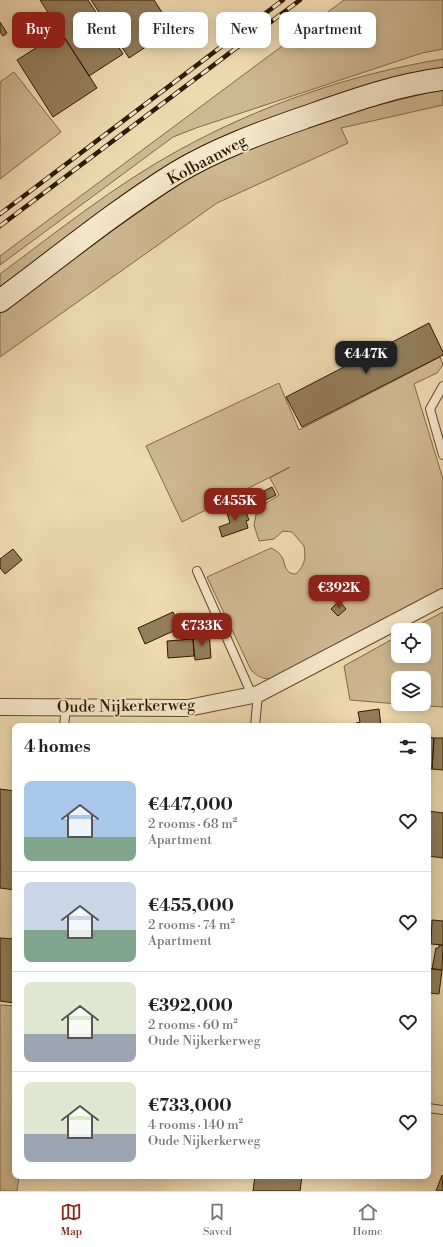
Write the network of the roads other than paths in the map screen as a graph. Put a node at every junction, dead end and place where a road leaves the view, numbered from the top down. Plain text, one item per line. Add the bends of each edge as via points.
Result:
1 (443, 79) edge
2 (0, 301) edge
3 (443, 386) edge
4 (443, 456) edge
5 (197, 572) dead end
6 (443, 597) edge
7 (255, 694) junction
8 (0, 708) edge
9 (66, 708) junction
10 (64, 723) edge
11 (254, 723) edge
12 (431, 1108) edge
13 (443, 1110) edge

1 - 2 street, Kolbaanweg via 358,98 244,139 177,173
3 - 4 lane via 430,409
5 - 7 lane
6 - 7 street, Oude Nijkerkerweg
7 - 9 street, Oude Nijkerkerweg via 188,708
7 - 11 lane
8 - 9 street, Oude Nijkerkerweg
9 - 10 lane
12 - 13 lane

